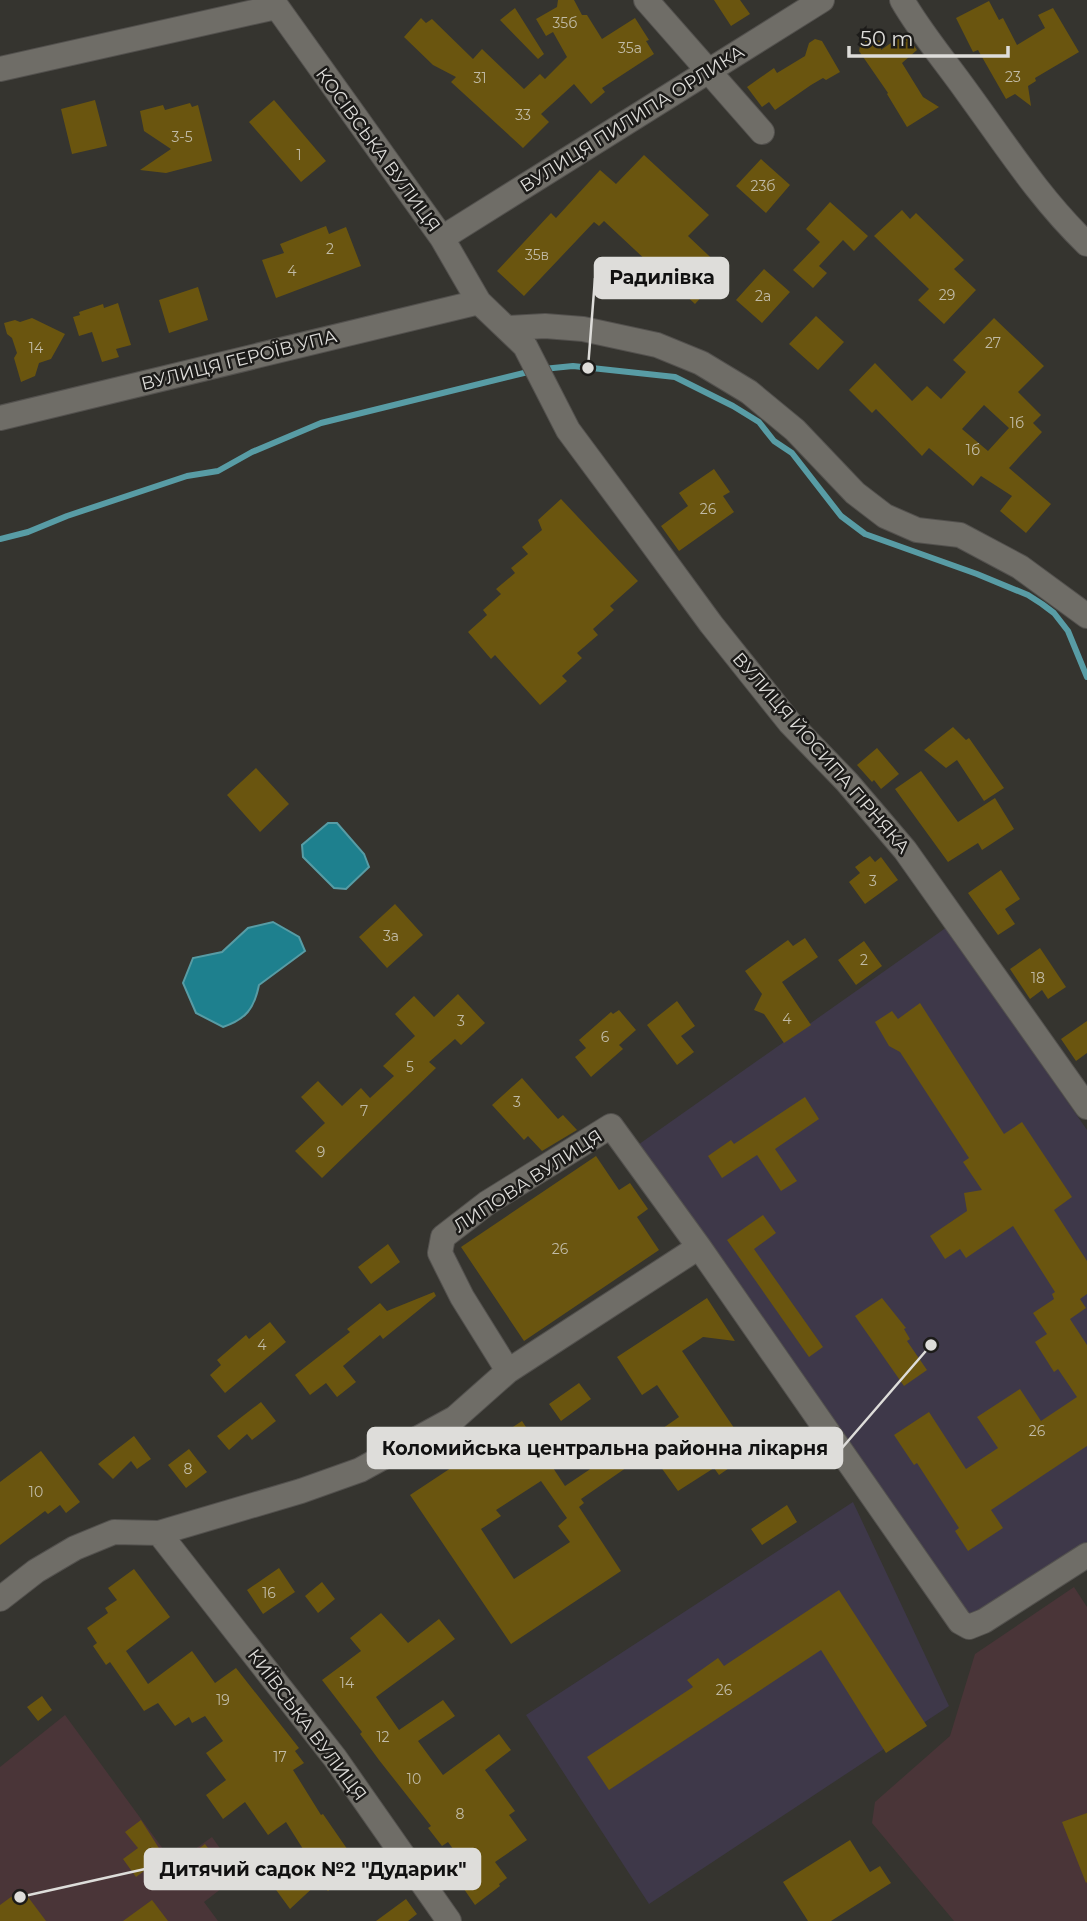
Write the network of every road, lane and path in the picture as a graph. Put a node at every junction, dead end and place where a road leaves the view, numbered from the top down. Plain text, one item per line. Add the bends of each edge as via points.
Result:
1 (646, 0) edge
2 (822, 0) edge
3 (902, 0) edge
4 (274, 4) edge
5 (0, 69) edge
6 (707, 71) junction
7 (762, 132) dead end
8 (442, 238) junction
9 (1087, 244) edge
10 (479, 302) junction
11 (509, 328) junction
12 (0, 418) edge
13 (1087, 616) edge
14 (1087, 1107) edge
15 (699, 1247) junction
16 (508, 1371) junction
17 (159, 1533) junction
18 (1087, 1555) edge
19 (0, 1599) edge
20 (449, 1921) edge

1 - 6 street
2 - 6 street, ВУЛИЦЯ ПИЛИПА ОРЛИКА
3 - 9 street via 1025,172
4 - 5 street
4 - 8 street, КОСІВСЬКА ВУЛИЦЯ
6 - 7 street
6 - 8 street, ВУЛИЦЯ ПИЛИПА ОРЛИКА
8 - 10 street, КОСІВСЬКА ВУЛИЦЯ
10 - 11 street, ВУЛИЦЯ ЙОСИПА ГІРНЯКА
10 - 12 street, ВУЛИЦЯ ГЕРОЇВ УПА
11 - 13 street via 583,329 657,345 702,363 795,430 855,493 886,516 917,530 960,535 1020,567
11 - 14 street, ВУЛИЦЯ ЙОСИПА ГІРНЯКА via 525,345 568,430 711,624 790,723 905,850
15 - 16 street
15 - 16 street, ЛИПОВА ВУЛИЦЯ via 611,1126 487,1203 443,1237 440,1253
15 - 18 street, ЛИПОВА ВУЛИЦЯ via 964,1625 974,1626
16 - 17 street via 455,1418 360,1470
17 - 19 street via 114,1532 75,1548
17 - 20 street, КИЇВСЬКА ВУЛИЦЯ via 335,1758

